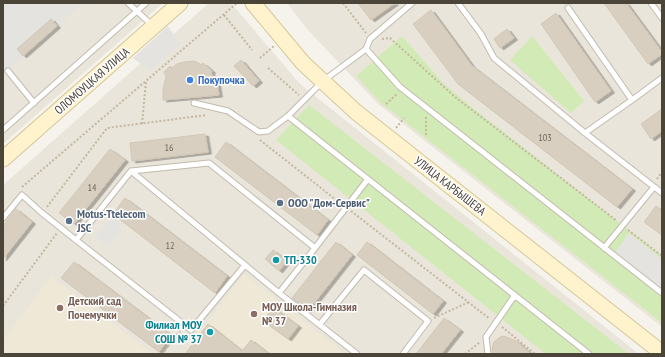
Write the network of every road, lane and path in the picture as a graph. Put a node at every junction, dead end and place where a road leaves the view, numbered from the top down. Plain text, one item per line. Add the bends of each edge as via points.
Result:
1 (128, 3) edge
2 (146, 3) edge
3 (180, 3) edge
4 (237, 3) edge
5 (253, 3) edge
6 (344, 3) edge
7 (412, 3) edge
8 (458, 3) edge
9 (652, 3) edge
10 (568, 8) dead end
11 (137, 11) junction
12 (224, 14) junction
13 (662, 18) edge
14 (154, 27) junction
15 (282, 39) junction
16 (370, 39) junction
17 (366, 49) junction
18 (252, 50) dead end
19 (260, 58) dead end
20 (268, 68) dead end
21 (8, 71) dead end
22 (662, 78) edge
23 (146, 80) junction
24 (323, 81) junction
25 (402, 88) junction
26 (305, 100) junction
27 (632, 100) junction
28 (34, 103) junction
29 (194, 103) dead end
30 (386, 104) dead end
31 (426, 108) junction
32 (210, 114) dead end
33 (288, 116) junction
34 (142, 124) junction
35 (3, 130) edge
36 (585, 133) junction
37 (426, 135) dead end
38 (255, 136) dead end
39 (3, 159) edge
40 (131, 171) junction
41 (368, 178) junction
42 (654, 187) junction
43 (21, 189) dead end
44 (662, 193) edge
45 (346, 207) junction
46 (42, 213) junction
47 (3, 218) edge
48 (622, 225) junction
49 (60, 228) junction
50 (76, 240) junction
51 (315, 248) junction
52 (604, 248) junction
53 (662, 256) edge
54 (244, 265) junction
55 (280, 293) junction
56 (662, 294) edge
57 (515, 295) junction
58 (469, 302) junction
59 (3, 306) edge
60 (428, 321) junction
61 (496, 323) junction
62 (320, 324) junction
63 (184, 325) junction
64 (486, 336) junction
65 (662, 353) edge
66 (162, 354) edge
67 (357, 354) edge
68 (403, 354) edge
69 (465, 354) edge
70 (488, 354) edge
71 (535, 354) edge
72 (589, 354) edge

1 - 11 lane
2 - 11 lane
3 - 14 street, ОЛОМОУЦКАЯ УЛИЦА
4 - 12 path
5 - 15 street, УЛИЦА КАРБЫШЕВА
6 - 16 path
7 - 16 lane
8 - 36 lane via 481,34 494,58
9 - 13 lane
10 - 27 lane
11 - 14 lane
11 - 28 lane
12 - 18 path
12 - 23 path
14 - 39 street, ОЛОМОУЦКАЯ УЛИЦА
15 - 19 path
15 - 24 street, УЛИЦА КАРБЫШЕВА
16 - 17 lane
16 - 48 path via 390,38 455,97
17 - 24 lane
17 - 25 lane
20 - 26 path
21 - 28 lane
22 - 27 lane
23 - 34 path
23 - 43 path
24 - 26 lane
24 - 65 street, УЛИЦА КАРБЫШЕВА via 356,112
25 - 30 path
25 - 31 lane
26 - 33 lane
27 - 36 lane
28 - 35 lane
29 - 33 lane via 228,111 259,132 268,131
31 - 37 path
31 - 52 lane
32 - 34 path
33 - 41 lane
34 - 46 path via 107,128
36 - 42 lane
38 - 45 path
40 - 50 lane
40 - 51 lane via 208,163
40 - 54 lane
41 - 45 lane
41 - 57 lane
42 - 44 lane
42 - 48 lane
45 - 51 lane
45 - 58 path
46 - 47 lane via 22,195
46 - 49 lane
48 - 52 lane
48 - 53 path
49 - 50 lane
49 - 59 path
50 - 63 lane
51 - 55 lane
52 - 56 lane
54 - 55 lane
54 - 63 lane via 191,330
55 - 62 lane
57 - 61 lane
57 - 72 lane
58 - 60 path
58 - 61 path
60 - 62 lane via 364,270
60 - 68 lane
61 - 64 lane
61 - 71 path
62 - 67 lane
63 - 66 path
64 - 69 path
64 - 70 lane

